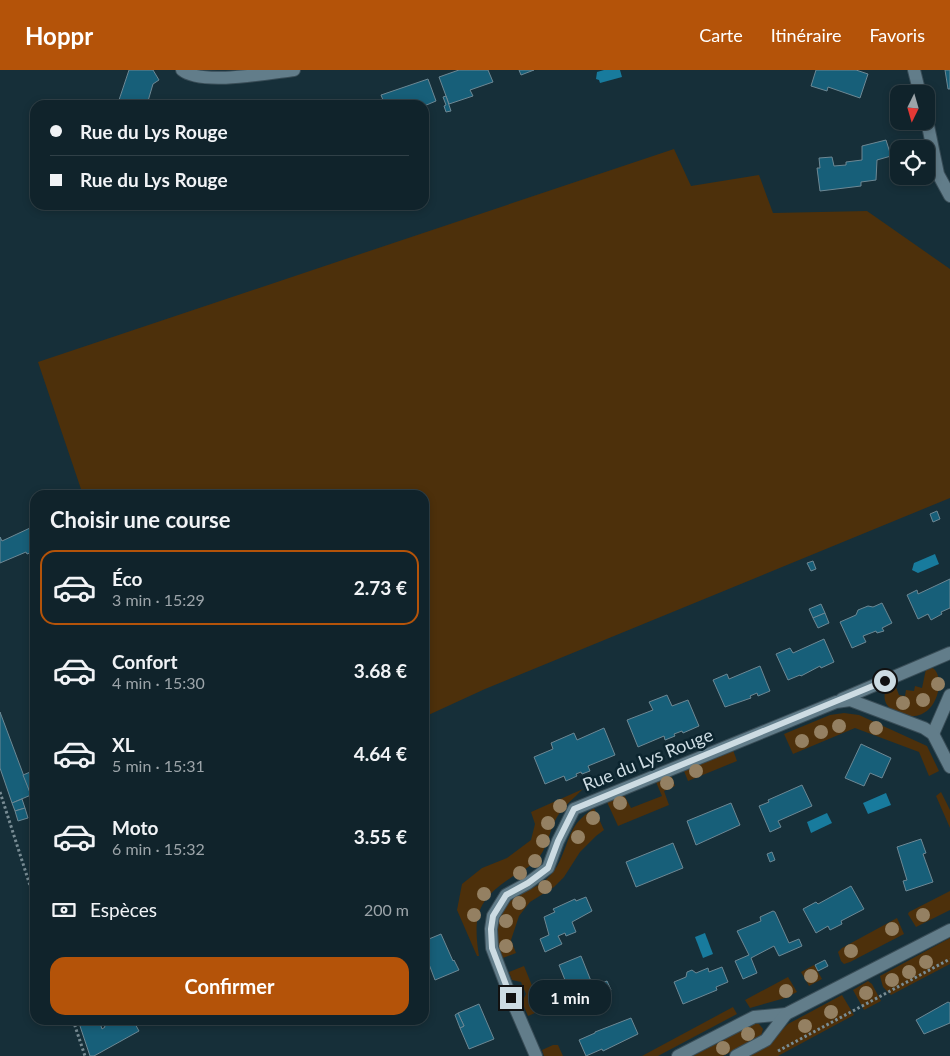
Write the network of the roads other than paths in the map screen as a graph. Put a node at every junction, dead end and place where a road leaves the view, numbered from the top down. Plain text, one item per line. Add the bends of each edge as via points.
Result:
1 (182, 70) edge
2 (294, 70) edge
3 (914, 70) edge
4 (918, 85) edge
5 (929, 130) edge
6 (950, 196) edge
7 (950, 653) edge
8 (950, 695) edge
9 (836, 702) junction
10 (933, 734) junction
11 (950, 767) edge
12 (950, 930) edge
13 (786, 1014) junction
14 (536, 1056) edge
15 (678, 1056) edge
16 (736, 1056) edge

1 - 2 street via 199,77 219,78
3 - 4 street
5 - 6 street via 938,174
7 - 9 street, Rue du Lys Rouge
8 - 10 street
9 - 10 street, Rue du Lys Rouge via 850,700
9 - 14 street, Rue du Lys Rouge via 574,809 548,868 506,895 493,916 492,948
10 - 11 street
12 - 13 street
13 - 15 street via 754,1017
13 - 16 street via 766,1040

